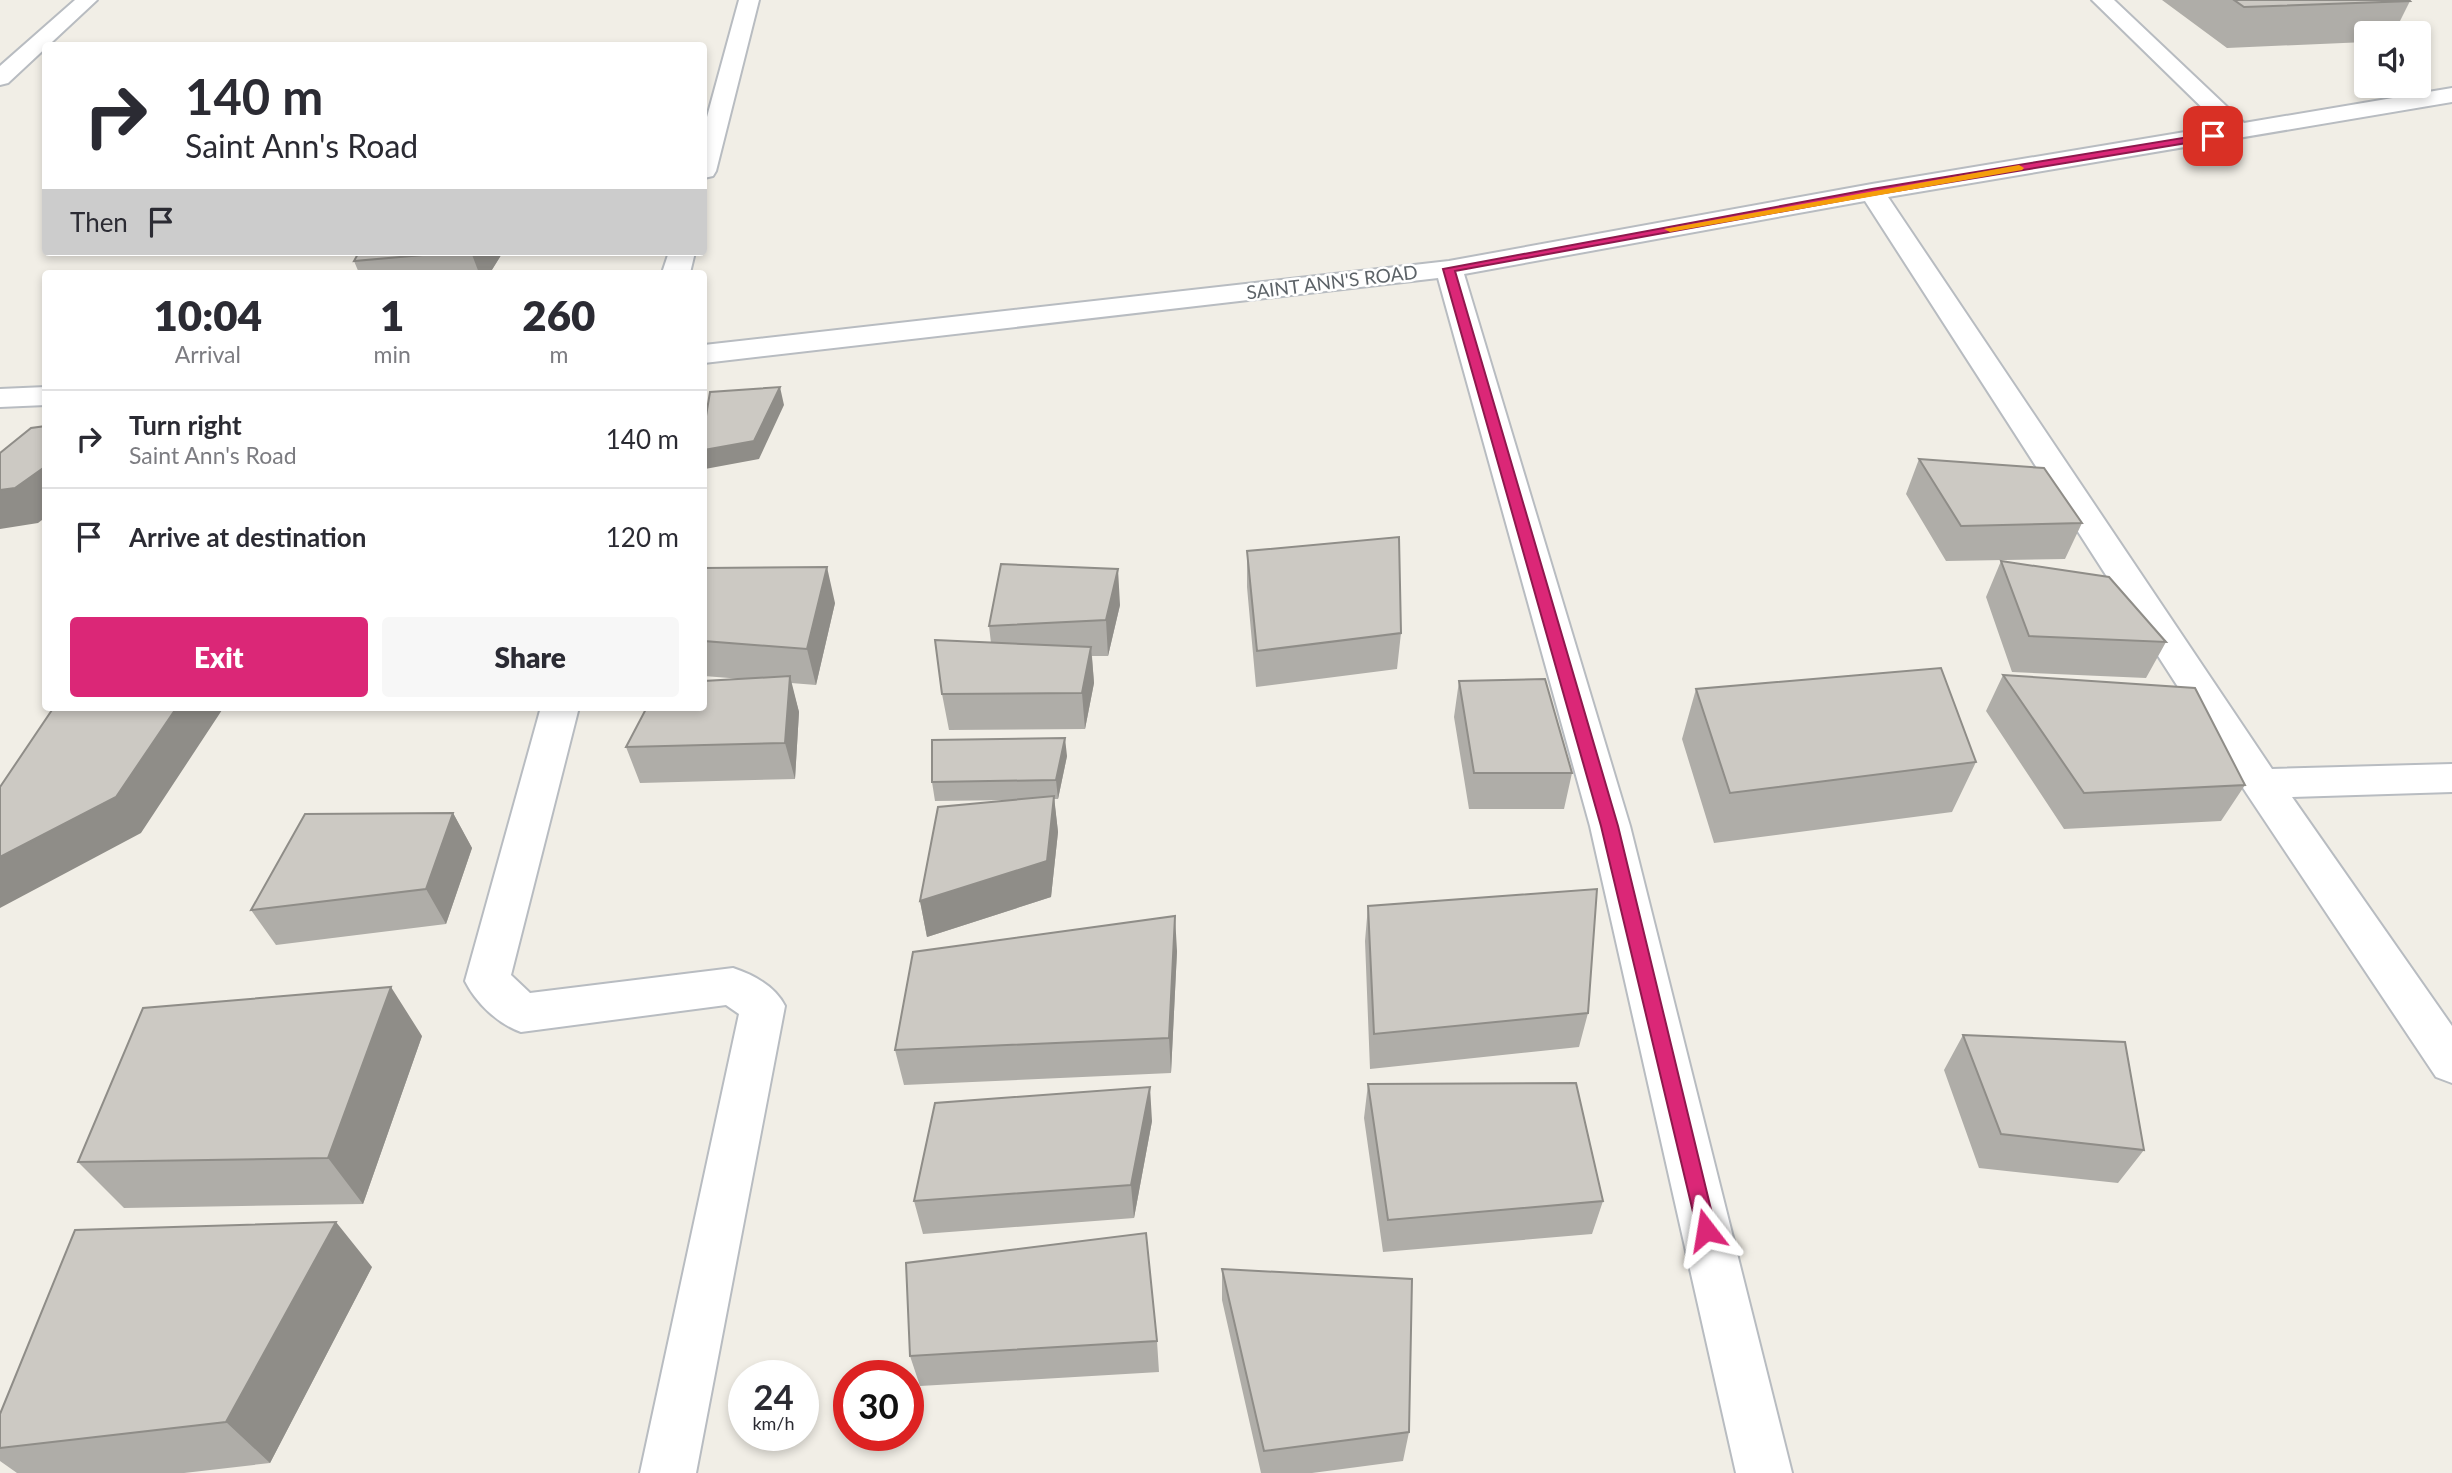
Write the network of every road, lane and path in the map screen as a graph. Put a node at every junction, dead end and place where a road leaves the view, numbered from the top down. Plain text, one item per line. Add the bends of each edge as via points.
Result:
1 (88, 0) edge
2 (749, 0) edge
3 (2102, 0) edge
4 (38, 45) junction
5 (0, 46) edge
6 (0, 78) edge
7 (2452, 95) edge
8 (2240, 132) junction
9 (707, 160) edge
10 (1872, 192) junction
11 (1449, 269) junction
12 (707, 354) edge
13 (42, 396) edge
14 (0, 398) edge
15 (559, 711) edge
16 (2452, 778) edge
17 (2261, 784) junction
18 (2452, 1063) edge
19 (667, 1473) edge
20 (1764, 1473) edge

1 - 4 street
2 - 9 street
3 - 8 street
4 - 5 street
4 - 6 street
7 - 8 street, SAINT ANN'S ROAD
8 - 10 street, SAINT ANN'S ROAD
10 - 11 street, SAINT ANN'S ROAD
10 - 17 street
11 - 12 street, SAINT ANN'S ROAD
11 - 20 street via 1610,826
13 - 14 street
15 - 19 street via 487,981 521,1013 733,986 763,1006
16 - 17 street
17 - 18 street

